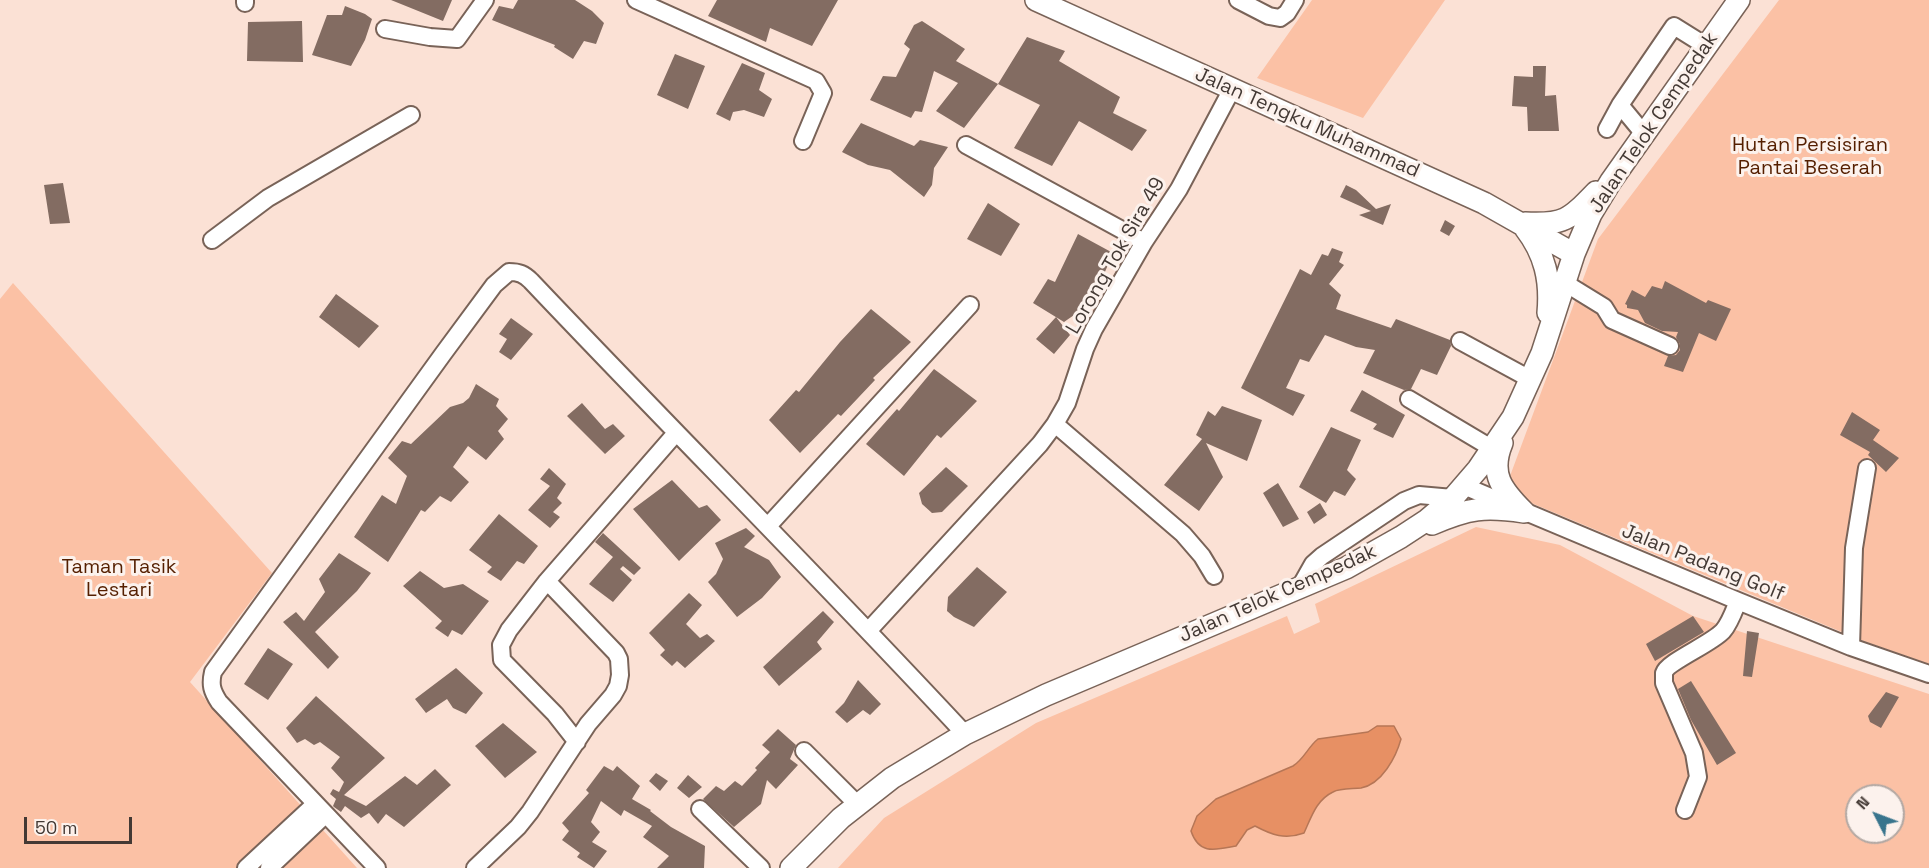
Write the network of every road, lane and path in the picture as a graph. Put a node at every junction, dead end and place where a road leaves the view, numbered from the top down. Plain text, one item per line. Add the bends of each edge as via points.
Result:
1 (485, 0) edge
2 (636, 0) edge
3 (1036, 0) edge
4 (1238, 0) edge
5 (1295, 0) edge
6 (1739, 0) edge
7 (385, 29) dead end
8 (1706, 46) junction
9 (1232, 89) junction
10 (1620, 105) junction
11 (411, 115) dead end
12 (1607, 129) dead end
13 (1644, 134) junction
14 (803, 141) dead end
15 (966, 145) dead end
16 (1624, 163) junction
17 (1521, 222) junction
18 (212, 240) dead end
19 (1144, 242) junction
20 (1574, 254) junction
21 (1565, 283) junction
22 (970, 305) dead end
23 (1460, 341) dead end
24 (1670, 346) dead end
25 (1542, 353) junction
26 (1530, 379) junction
27 (1409, 399) dead end
28 (1513, 417) junction
29 (1055, 424) junction
30 (676, 433) junction
31 (1493, 449) junction
32 (1867, 468) dead end
33 (1458, 492) junction
34 (1524, 512) junction
35 (768, 526) junction
36 (1401, 537) junction
37 (1214, 576) dead end
38 (548, 581) junction
39 (1300, 587) junction
40 (1738, 601) junction
41 (869, 630) junction
42 (1851, 646) junction
43 (1929, 674) edge
44 (965, 734) junction
45 (577, 742) junction
46 (804, 751) dead end
47 (858, 805) junction
48 (320, 809) junction
49 (700, 809) dead end
50 (1685, 810) dead end
51 (246, 868) edge
52 (268, 868) edge
53 (377, 868) edge
54 (476, 868) edge
55 (761, 868) edge
56 (791, 868) edge

1 - 7 street via 457,39
2 - 14 street via 816,81 822,93
3 - 9 main road, Jalan Tengku Muhammad
4 - 5 street via 1280,18
6 - 8 main road, Jalan Telok Cempedak
8 - 10 street via 1674,26
8 - 13 main road, Jalan Telok Cempedak
9 - 17 main road, Jalan Tengku Muhammad
9 - 19 street, Lorong Tok Sira 49 via 1184,182
10 - 12 street
10 - 13 street
11 - 18 street via 268,198
13 - 16 main road, Jalan Telok Cempedak
15 - 19 street
16 - 17 main road via 1558,223
16 - 20 main road, Jalan Telok Cempedak via 1591,214
17 - 20 main road, Jalan Tengku Muhammad
17 - 25 main road via 1540,250 1549,280
19 - 29 street, Lorong Tok Sira 49 via 1094,329 1067,403
20 - 21 main road, Jalan Telok Cempedak
21 - 24 street via 1604,306 1612,320
21 - 25 main road, Jalan Telok Cempedak
22 - 35 street
23 - 26 street
25 - 26 main road, Jalan Telok Cempedak
26 - 28 main road, Jalan Telok Cempedak
27 - 31 street
28 - 31 main road, Jalan Telok Cempedak
28 - 34 main road via 1499,450 1497,476
29 - 37 street via 1183,534
29 - 41 street, Lorong Tok Sira 49
30 - 35 street
30 - 38 street
30 - 48 street via 531,281 517,272 501,277 213,672 210,683 219,702
31 - 33 main road, Jalan Telok Cempedak
32 - 42 street via 1854,548
33 - 34 street, Jalan Padang Golf
33 - 36 main road, Jalan Telok Cempedak
33 - 39 street, Jalan Padang Golf via 1419,495 1404,501 1322,556
34 - 36 main road via 1481,507
34 - 40 street, Jalan Padang Golf
35 - 41 street
36 - 39 main road, Jalan Telok Cempedak via 1346,568
38 - 45 street via 619,659 618,686
38 - 45 street via 504,637 500,653 502,660
39 - 44 main road, Jalan Telok Cempedak via 1046,695
40 - 42 street, Jalan Padang Golf
40 - 50 street via 1722,632 1668,666 1664,674 1664,683 1694,753 1698,777
41 - 44 street
42 - 43 street, Jalan Padang Golf
44 - 47 main road, Jalan Telok Cempedak via 892,778
45 - 54 street via 512,832
46 - 47 street
47 - 56 main road, Jalan Telok Cempedak
48 - 51 street
48 - 52 street
48 - 53 street
49 - 55 street

